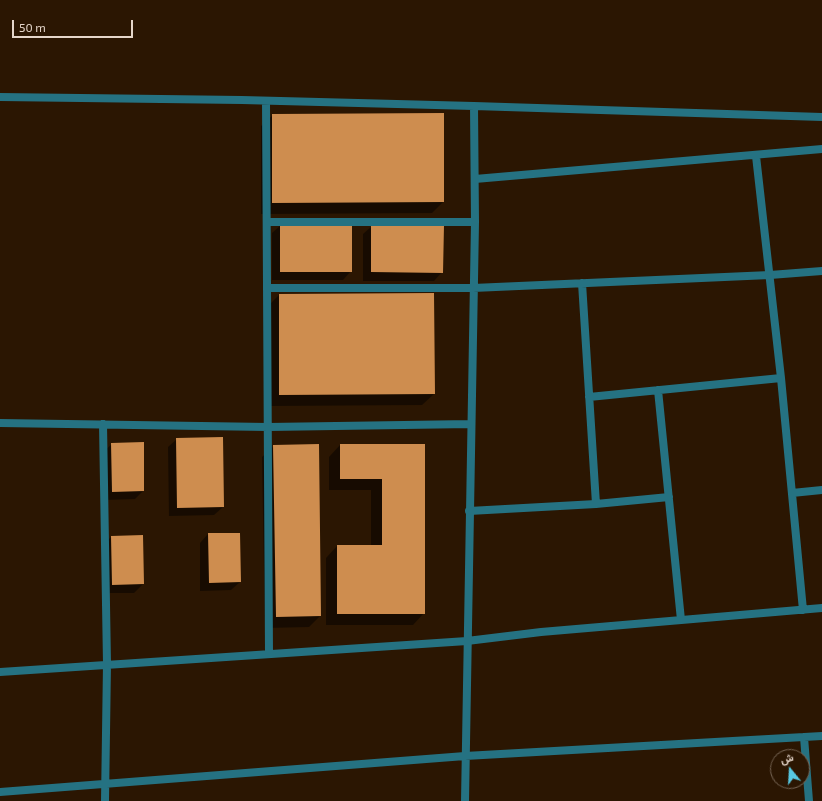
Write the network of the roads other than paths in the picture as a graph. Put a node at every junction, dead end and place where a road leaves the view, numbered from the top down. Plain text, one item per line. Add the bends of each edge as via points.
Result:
1 (0, 97) edge
2 (266, 101) junction
3 (474, 106) junction
4 (822, 118) edge
5 (822, 149) edge
6 (756, 156) junction
7 (475, 179) junction
8 (267, 222) junction
9 (475, 222) junction
10 (822, 271) edge
11 (770, 275) junction
12 (582, 283) junction
13 (267, 288) junction
14 (474, 288) junction
15 (781, 378) junction
16 (658, 390) junction
17 (589, 397) junction
18 (0, 422) edge
19 (104, 424) junction
20 (471, 424) junction
21 (268, 427) junction
22 (822, 490) edge
23 (792, 493) junction
24 (669, 497) junction
25 (596, 504) junction
26 (470, 511) junction
27 (822, 608) edge
28 (803, 610) junction
29 (681, 620) junction
30 (467, 641) junction
31 (269, 654) junction
32 (107, 664) junction
33 (0, 672) edge
34 (822, 736) edge
35 (804, 737) junction
36 (465, 756) junction
37 (105, 784) junction
38 (0, 792) edge
39 (105, 801) edge
40 (465, 801) edge
41 (809, 801) edge

1 - 2 street
2 - 3 street
2 - 8 street
3 - 4 street
3 - 7 street
5 - 6 street
6 - 7 street
6 - 11 street
7 - 9 street
8 - 9 street
8 - 13 street
9 - 14 street
10 - 11 street
11 - 12 street
11 - 15 street
12 - 14 street
12 - 17 street
13 - 14 street
13 - 21 street
14 - 20 street
15 - 16 street
15 - 23 street
16 - 17 street
16 - 24 street
17 - 25 street
18 - 19 street
19 - 21 street
19 - 32 street
20 - 21 street
20 - 26 street
21 - 31 street
22 - 23 street
23 - 28 street
24 - 25 street
24 - 29 street
25 - 26 street
26 - 30 street
27 - 28 street
28 - 29 street
29 - 30 street
30 - 31 street
30 - 36 street
31 - 32 street
32 - 33 street
32 - 37 street
34 - 35 street
35 - 36 street
35 - 41 street
36 - 37 street
36 - 40 street
37 - 38 street
37 - 39 street

